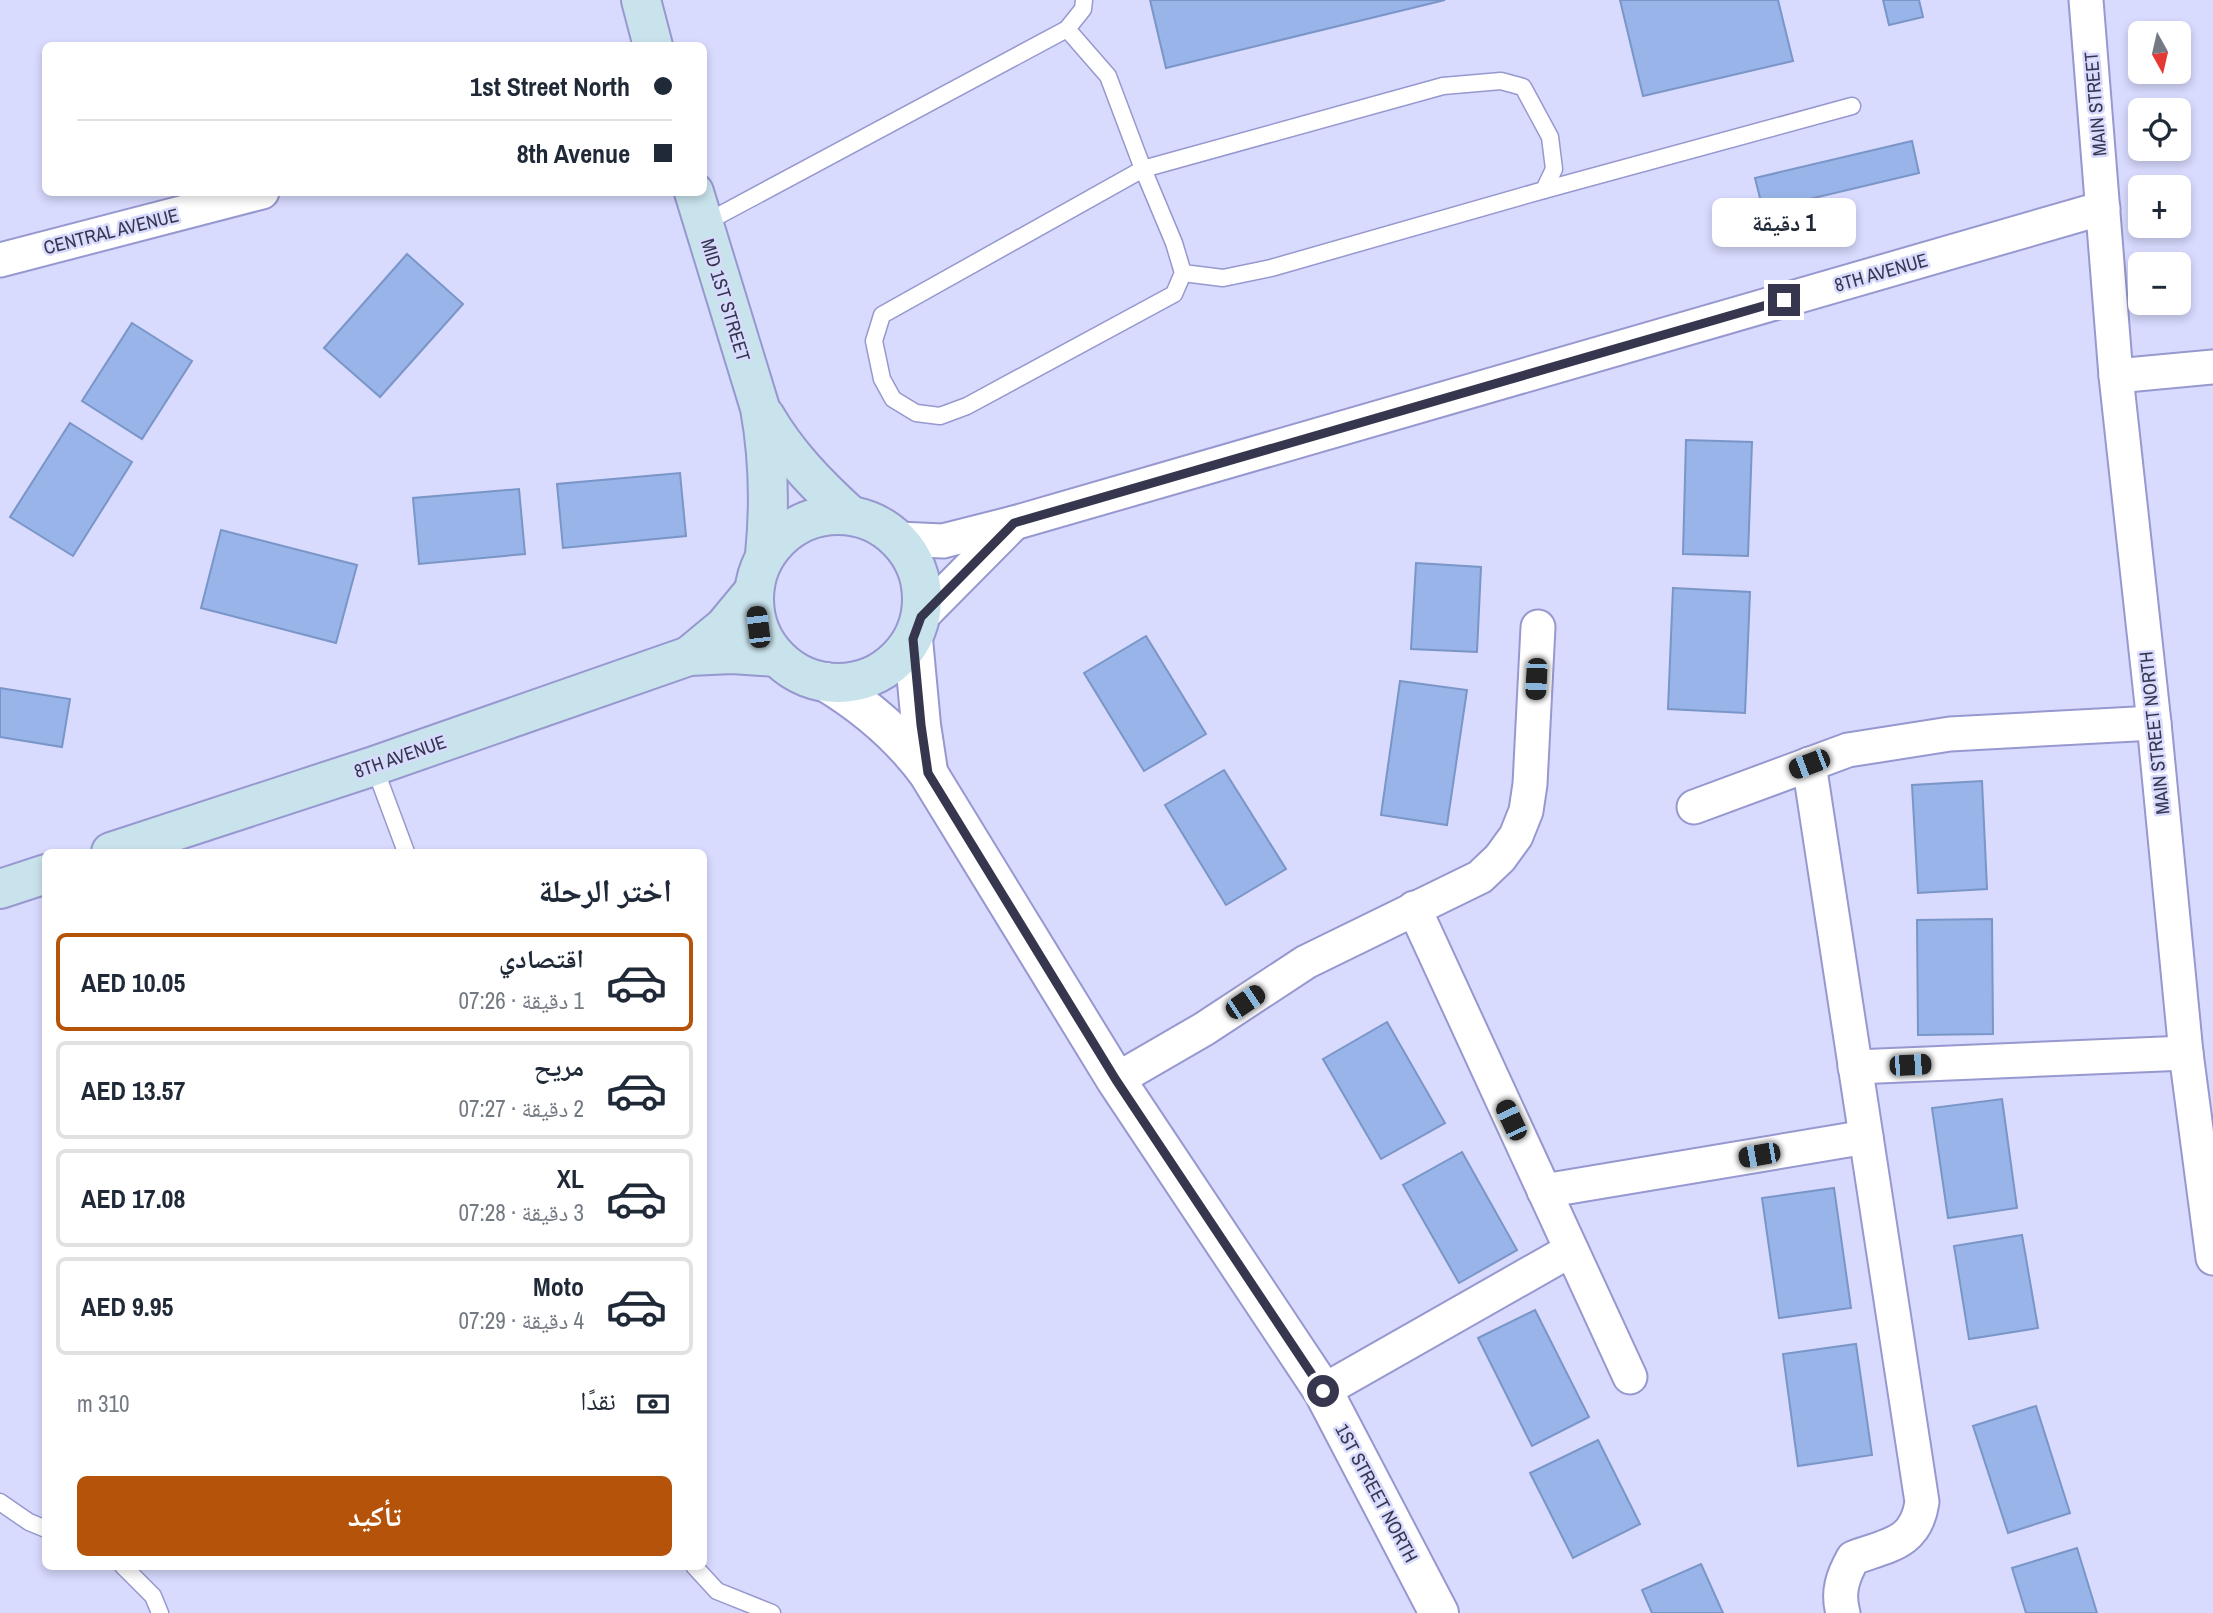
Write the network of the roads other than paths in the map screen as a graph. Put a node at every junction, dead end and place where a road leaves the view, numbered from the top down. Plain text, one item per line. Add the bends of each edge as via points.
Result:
1 (642, 0) edge
2 (1084, 0) edge
3 (2086, 0) edge
4 (1067, 29) junction
5 (652, 42) edge
6 (1853, 106) dead end
7 (1143, 169) junction
8 (1544, 190) junction
9 (247, 196) edge
10 (698, 208) edge
11 (2103, 208) junction
12 (0, 260) edge
13 (1184, 273) junction
14 (2213, 366) edge
15 (2116, 376) junction
16 (760, 408) junction
17 (850, 515) junction
18 (1014, 523) junction
19 (898, 540) junction
20 (765, 555) junction
21 (753, 592) junction
22 (1538, 627) dead end
23 (917, 628) junction
24 (689, 656) junction
25 (776, 657) junction
26 (826, 682) junction
27 (2154, 723) junction
28 (1809, 764) junction
29 (374, 766) junction
30 (928, 773) junction
31 (1694, 807) dead end
32 (120, 849) edge
33 (405, 849) edge
34 (42, 875) edge
35 (0, 889) edge
36 (1414, 908) junction
37 (2186, 1052) junction
38 (1856, 1067) junction
39 (1116, 1080) junction
40 (1866, 1137) junction
41 (1544, 1191) junction
42 (1571, 1250) junction
43 (2213, 1258) edge
44 (1630, 1377) dead end
45 (1323, 1391) junction
46 (0, 1502) edge
47 (42, 1527) edge
48 (128, 1570) edge
49 (698, 1570) edge
50 (160, 1613) edge
51 (772, 1613) edge
52 (1439, 1613) edge
53 (1843, 1613) edge

1 - 5 main road
2 - 4 lane via 1083,9
3 - 11 street, MAIN STREET
4 - 7 lane via 1108,76
4 - 10 lane
6 - 8 lane
7 - 8 lane via 1443,86 1501,80 1523,88 1550,137 1555,169
7 - 13 lane
7 - 13 lane via 882,315 874,341 881,379 893,399 916,413 940,416 967,406 1174,294
8 - 13 lane via 1271,268 1223,278
9 - 12 street, CENTRAL AVENUE
10 - 16 main road, MID 1ST STREET
11 - 15 street, MAIN STREET NORTH
11 - 18 street, 8TH AVENUE
14 - 15 street
15 - 27 street, MAIN STREET NORTH
16 - 17 main road, MID 1ST STREET via 791,454
16 - 20 main road, MID 1ST STREET via 769,496
17 - 19 main road via 884,528
17 - 20 main road via 825,515 801,523 781,536
18 - 19 street, 8TH AVENUE via 943,541
18 - 23 street, 8TH AVENUE
19 - 23 main road via 914,562 922,589
20 - 21 main road
21 - 24 main road, 8TH AVENUE via 724,627
21 - 25 main road via 758,627
22 - 36 street via 1530,784 1516,836 1480,877
23 - 26 main road via 897,660 876,674 852,682
23 - 30 street, 1ST STREET NORTH
24 - 25 main road, 8TH AVENUE
24 - 29 main road, 8TH AVENUE
25 - 26 main road via 799,674
26 - 30 street, 1ST STREET NORTH via 883,722
27 - 28 street via 1950,734 1848,750
27 - 37 street, MAIN STREET NORTH
28 - 31 street
28 - 38 street
29 - 32 main road, 8TH AVENUE
29 - 33 lane
30 - 39 street, 1ST STREET NORTH
34 - 35 main road
36 - 39 street via 1306,962 1205,1029
36 - 41 street
37 - 38 street
37 - 43 street, MAIN STREET NORTH
38 - 40 street
39 - 45 street, 1ST STREET NORTH
40 - 41 street
40 - 53 street via 1922,1502 1918,1522 1904,1539 1853,1558 1842,1582
41 - 42 street
42 - 44 street
42 - 45 street
45 - 52 street, 1ST STREET NORTH
46 - 47 lane
48 - 50 lane via 153,1597
49 - 51 lane via 717,1591

